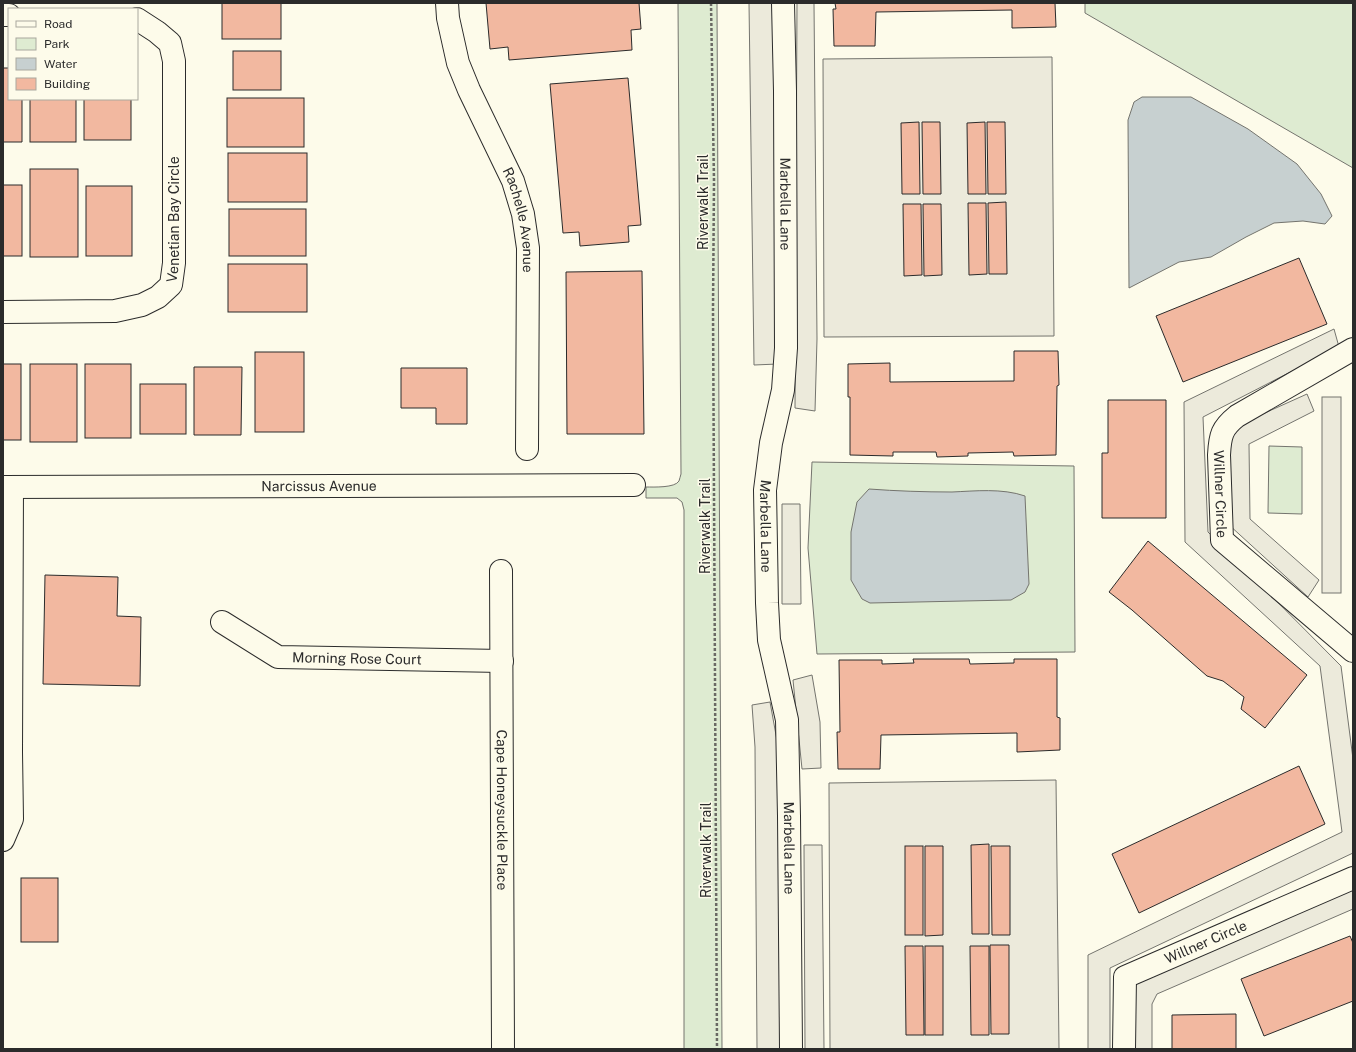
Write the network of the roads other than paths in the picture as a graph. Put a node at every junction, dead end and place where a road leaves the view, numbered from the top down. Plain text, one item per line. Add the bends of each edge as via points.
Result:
1 (447, 3) edge
2 (783, 3) edge
3 (138, 20) edge
4 (3, 312) edge
5 (1353, 349) edge
6 (527, 449) dead end
7 (634, 485) dead end
8 (7, 487) edge
9 (501, 571) dead end
10 (222, 622) dead end
11 (1353, 652) edge
12 (502, 661) junction
13 (7, 754) edge
14 (3, 840) edge
15 (1353, 878) edge
16 (503, 1049) edge
17 (791, 1049) edge
18 (1124, 1049) edge

1 - 6 street, Rachelle Avenue via 458,63 513,181 523,214 528,248
2 - 17 street, Marbella Lane via 786,348 783,390 771,443 765,490 769,640 787,720
3 - 4 street, Venetian Bay Circle via 170,43 174,61 172,285 158,297 142,305 116,311
5 - 11 street, Willner Circle via 1237,416 1226,425 1220,441 1219,455 1222,540
7 - 8 street, Narcissus Avenue
8 - 13 street
9 - 12 street, Cape Honeysuckle Place
10 - 12 street, Morning Rose Court via 278,657
12 - 16 street, Cape Honeysuckle Place
13 - 14 street via 12,819
15 - 18 street, Willner Circle via 1125,977

